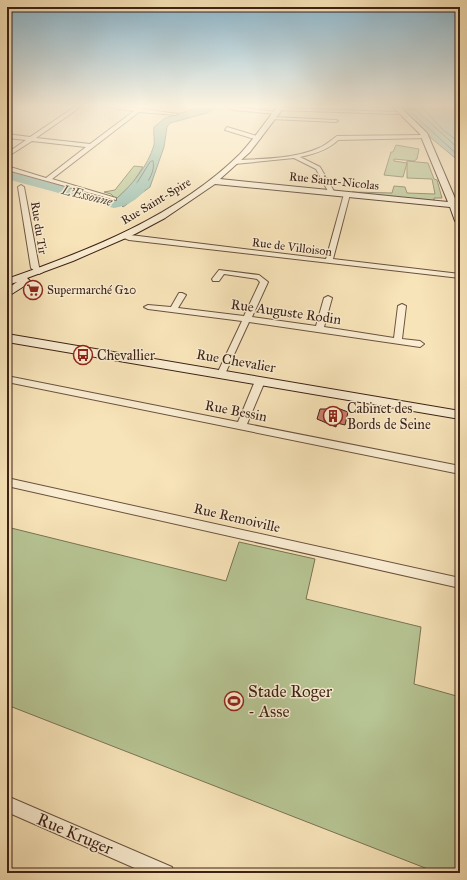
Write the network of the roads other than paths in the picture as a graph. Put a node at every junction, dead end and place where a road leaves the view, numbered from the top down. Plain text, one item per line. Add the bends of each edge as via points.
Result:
1 (18, 147) edge
2 (90, 147) edge
3 (249, 147) edge
4 (324, 147) edge
5 (428, 147) edge
6 (7, 155) edge
7 (296, 157) junction
8 (235, 162) junction
9 (7, 168) edge
10 (48, 179) junction
11 (213, 181) junction
12 (21, 187) dead end
13 (332, 193) junction
14 (347, 194) junction
15 (114, 199) dead end
16 (453, 204) junction
17 (460, 221) edge
18 (122, 236) junction
19 (329, 262) junction
20 (39, 272) junction
21 (460, 276) edge
22 (20, 279) junction
23 (216, 279) dead end
24 (7, 282) edge
25 (7, 286) edge
26 (7, 294) edge
27 (182, 295) dead end
28 (328, 298) dead end
29 (402, 306) dead end
30 (148, 307) dead end
31 (173, 310) junction
32 (247, 319) junction
33 (319, 329) junction
34 (7, 338) edge
35 (398, 341) junction
36 (420, 344) dead end
37 (221, 374) junction
38 (7, 379) edge
39 (260, 381) junction
40 (460, 415) edge
41 (241, 426) junction
42 (460, 470) edge
43 (7, 482) edge
44 (460, 583) edge
45 (7, 804) edge
46 (166, 873) edge

1 - 6 street
2 - 10 street
3 - 8 street, Rue Saint-Spire
4 - 7 street
5 - 16 street
7 - 8 street
7 - 13 street via 318,168
8 - 11 street, Rue Saint-Spire
9 - 10 street
10 - 15 street
11 - 13 street, Rue Saint-Nicolas
11 - 18 street, Rue Saint-Spire via 166,212
12 - 20 street, Rue du Tir via 35,268
13 - 14 street, Rue Saint-Nicolas
14 - 16 street, Rue Saint-Nicolas
14 - 19 street
16 - 17 street
18 - 19 street, Rue de Villoison
18 - 20 street, Rue Saint-Spire
19 - 21 street, Rue de Villoison
20 - 22 street, Rue Saint-Spire
20 - 26 street, Rue Saint-Spire
22 - 24 street, Rue Saint-Spire
22 - 25 street
23 - 32 street via 220,273 226,273 259,278 264,282
27 - 31 street
28 - 33 street
29 - 35 street
30 - 31 street, Rue Auguste Rodin
31 - 32 street, Rue Auguste Rodin
32 - 33 street, Rue Auguste Rodin
32 - 37 street
33 - 35 street, Rue Auguste Rodin
34 - 37 street, Rue Chevalier
35 - 36 street, Rue Auguste Rodin
37 - 39 street, Rue Chevalier
38 - 41 street, Rue Bessin
39 - 40 street, Rue Chevalier
39 - 41 street
41 - 42 street, Rue Bessin
43 - 44 street, Rue Remoiville
45 - 46 street, Rue Kruger

